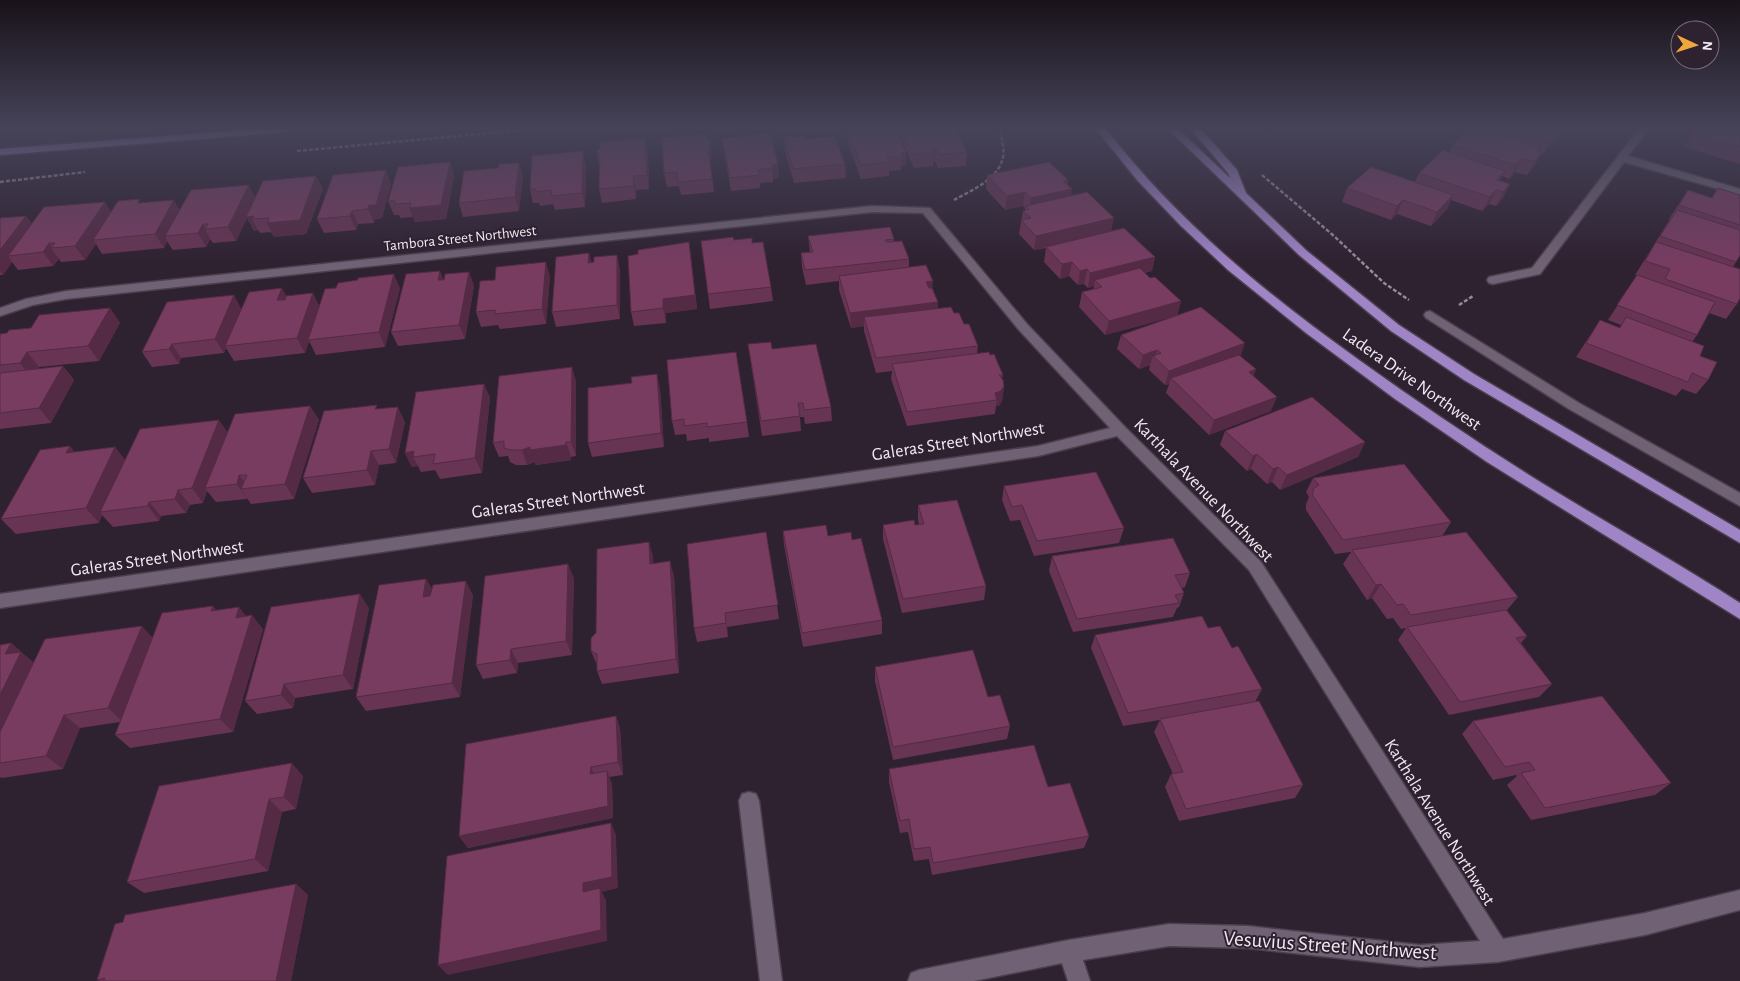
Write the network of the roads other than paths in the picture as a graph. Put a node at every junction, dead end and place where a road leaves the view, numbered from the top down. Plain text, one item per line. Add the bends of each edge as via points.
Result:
1 (1139, 175) edge
2 (1220, 175) edge
3 (1235, 175) edge
4 (1610, 175) edge
5 (1681, 175) edge
6 (1740, 192) edge
7 (1242, 196) junction
8 (926, 210) joint
9 (1493, 280) road end
10 (0, 312) edge
11 (1430, 315) road end
12 (1120, 430) junction
13 (1740, 500) edge
14 (1740, 537) edge
15 (0, 601) edge
16 (1740, 612) edge
17 (749, 801) dead end
18 (1740, 900) edge
19 (1069, 951) junction
20 (1498, 951) junction
21 (772, 981) edge
22 (919, 981) edge
23 (1079, 981) edge

1 - 16 main road, Ladera Drive Northwest via 1213,251 1320,338 1522,478
2 - 7 main road, Ladera Drive Northwest
3 - 7 main road
4 - 9 street via 1536,271
5 - 6 street
7 - 14 main road, Ladera Drive Northwest via 1303,253 1395,328 1485,387
8 - 10 street, Tambora Street Northwest via 872,209 66,295
8 - 12 street, Karthala Avenue Northwest via 1023,327
11 - 13 street via 1574,406
12 - 15 street, Galeras Street Northwest via 1038,451
12 - 20 street, Karthala Avenue Northwest via 1255,566
17 - 21 street
18 - 20 street, Vesuvius Street Northwest via 1644,924
19 - 20 street, Vesuvius Street Northwest via 1170,935 1257,938 1420,956
19 - 22 street, Vesuvius Street Northwest
19 - 23 street

